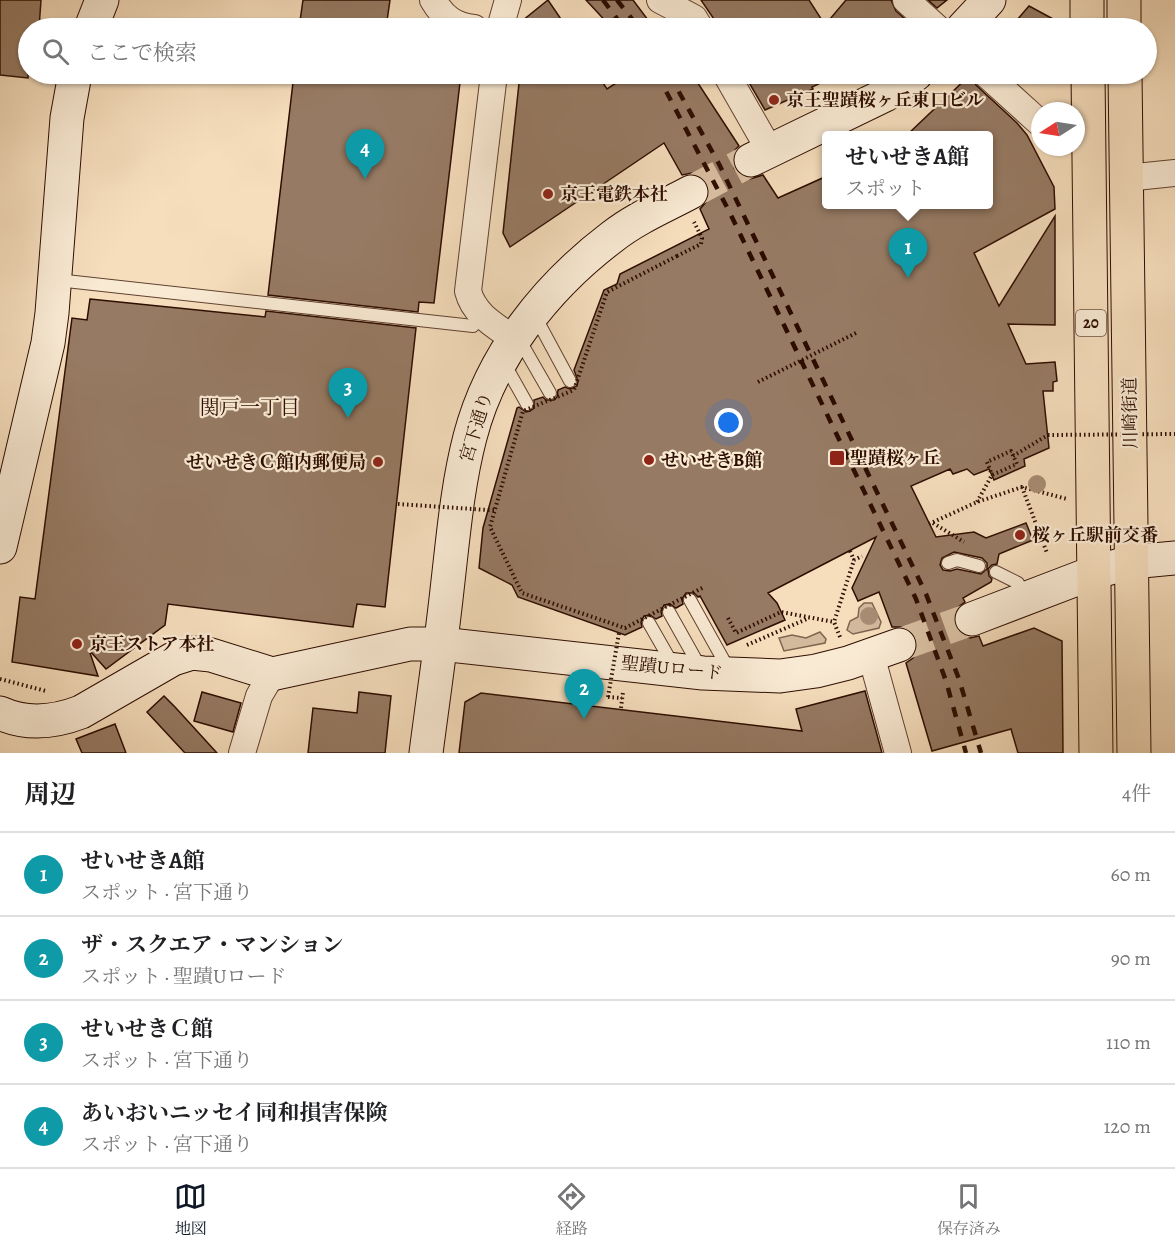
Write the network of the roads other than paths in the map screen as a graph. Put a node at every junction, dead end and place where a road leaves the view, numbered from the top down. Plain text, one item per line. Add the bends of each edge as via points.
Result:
1 (102, 0) edge
2 (433, 0) edge
3 (508, 0) edge
4 (660, 0) edge
5 (906, 0) edge
6 (989, 0) edge
7 (1087, 0) edge
8 (1124, 0) edge
9 (94, 18) edge
10 (446, 18) edge
11 (503, 18) edge
12 (694, 18) edge
13 (926, 18) edge
14 (972, 18) edge
15 (1087, 18) edge
16 (1124, 18) edge
17 (73, 84) edge
18 (493, 84) edge
19 (730, 84) edge
20 (901, 84) edge
21 (997, 84) edge
22 (1087, 84) edge
23 (1125, 84) edge
24 (1085, 107) edge
25 (1031, 115) edge
26 (761, 155) joint
27 (1082, 156) edge
28 (1175, 173) edge
29 (1126, 178) junction
30 (693, 207) tunnel mouth
31 (55, 280) junction
32 (473, 327) dead end
33 (517, 337) junction
34 (570, 381) dead end
35 (550, 393) dead end
36 (527, 404) dead end
37 (0, 547) edge
38 (1175, 558) edge
39 (1132, 562) junction
40 (948, 563) dead end
41 (979, 566) dead end
42 (1095, 572) junction
43 (996, 573) dead end
44 (1024, 599) junction
45 (690, 600) dead end
46 (669, 612) dead end
47 (972, 619) tunnel mouth
48 (649, 623) dead end
49 (441, 644) junction
50 (885, 650) joint
51 (712, 666) junction
52 (272, 674) junction
53 (0, 713) edge
54 (242, 753) edge
55 (426, 753) edge
56 (898, 753) edge
57 (1096, 753) edge
58 (1134, 753) edge

1 - 9 street
2 - 10 street
3 - 11 street
4 - 12 street
5 - 13 street
6 - 14 street
7 - 15 main road
8 - 16 main road
17 - 31 street via 67,118
18 - 33 street via 468,291 471,304 482,316
19 - 26 street
20 - 26 street
21 - 25 street
22 - 24 main road, 川崎街道 / 20
23 - 29 main road, 川崎街道 / 20
27 - 42 main road, 川崎街道 / 20
28 - 29 street
29 - 39 main road, 川崎街道 / 20
30 - 33 street, 宮下通り via 646,215 614,235 557,285
31 - 32 lane
31 - 37 street via 48,343
33 - 34 lane
33 - 35 lane
33 - 36 lane
33 - 49 street, 宮下通り via 485,394 470,436 458,494
38 - 39 street
39 - 42 street
39 - 58 main road, 川崎街道 / 20
40 - 41 lane via 957,560
42 - 44 street
42 - 57 main road, 川崎街道 / 20
43 - 44 lane via 1018,583
44 - 47 street
45 - 51 lane
46 - 51 lane
48 - 51 lane
49 - 51 street, 聖蹟Uロード
49 - 52 street, 聖蹟Uロード via 410,644
49 - 55 street, 宮下通り
50 - 51 street, 聖蹟Uロード via 816,671 780,676
50 - 56 street
52 - 53 street via 192,653 173,659 66,717 26,720
52 - 54 street via 259,696

